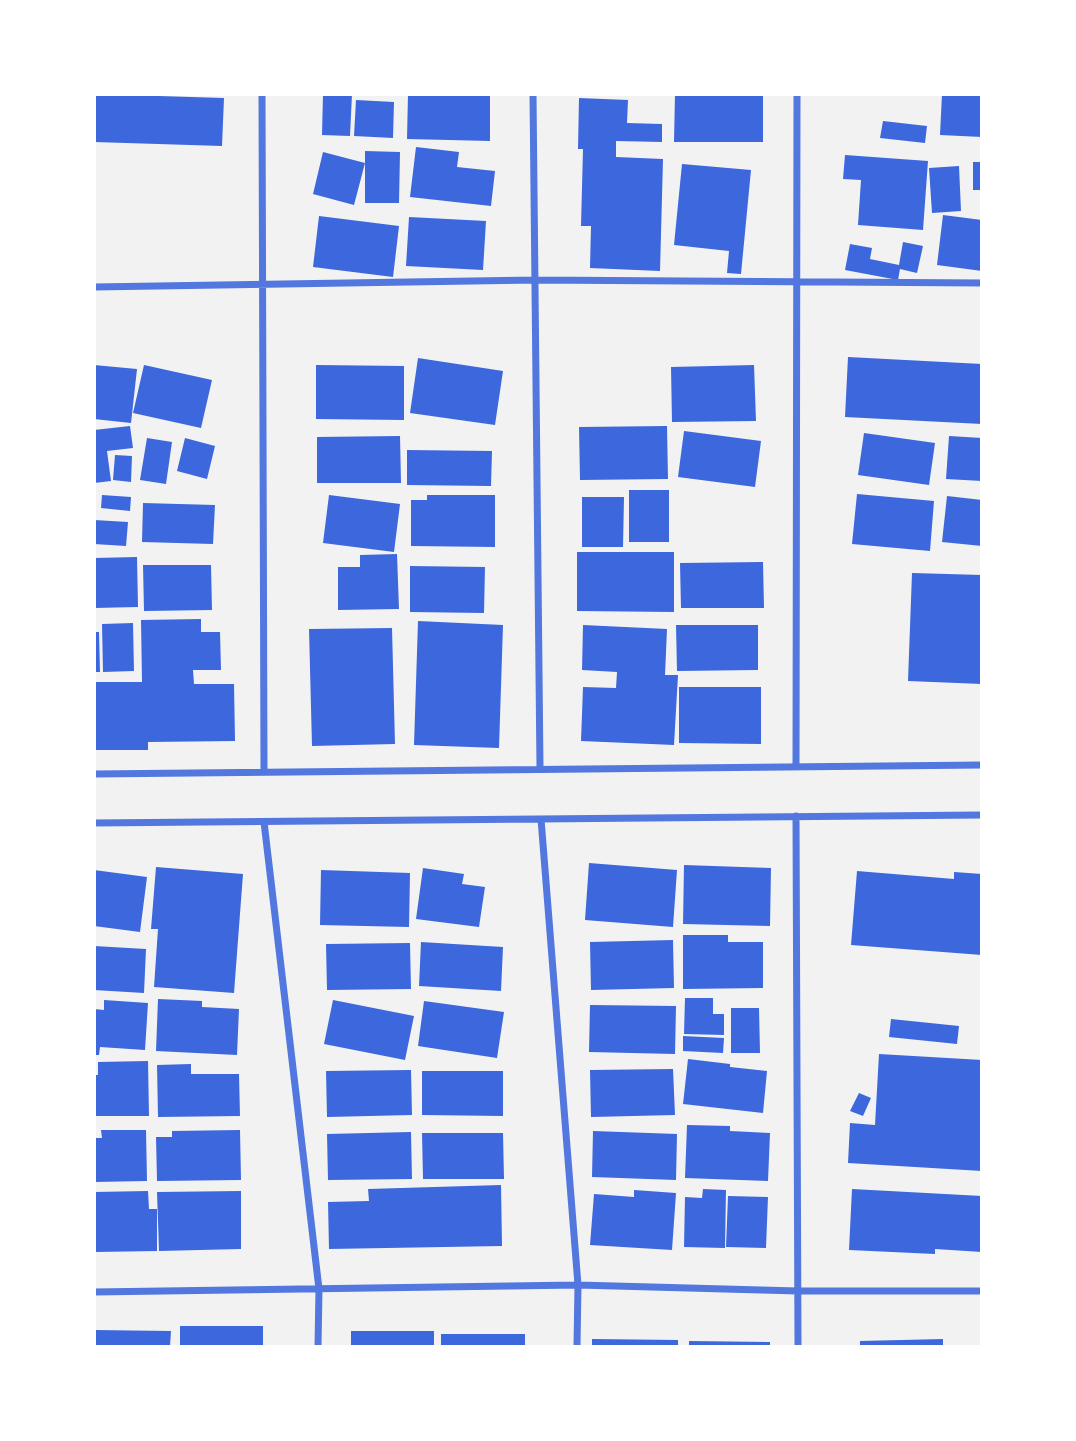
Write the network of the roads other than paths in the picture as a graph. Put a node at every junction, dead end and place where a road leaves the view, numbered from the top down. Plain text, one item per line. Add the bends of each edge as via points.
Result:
1 (262, 94) edge
2 (533, 94) edge
3 (797, 94) edge
4 (535, 280) junction
5 (795, 282) junction
6 (982, 283) edge
7 (263, 285) junction
8 (94, 287) edge
9 (982, 765) edge
10 (796, 766) junction
11 (540, 768) junction
12 (264, 771) junction
13 (94, 774) edge
14 (982, 815) edge
15 (796, 816) junction
16 (541, 819) junction
17 (264, 822) junction
18 (94, 823) edge
19 (578, 1285) junction
20 (319, 1289) junction
21 (798, 1291) junction
22 (982, 1291) edge
23 (94, 1292) edge
24 (318, 1346) edge
25 (578, 1346) edge
26 (798, 1346) edge

1 - 7 street
2 - 4 street
3 - 5 street
4 - 5 street
4 - 7 street
4 - 11 street
5 - 6 street
5 - 10 street
7 - 8 street
7 - 12 street
9 - 10 street
10 - 11 street
11 - 12 street
12 - 13 street
14 - 15 street
15 - 16 street
15 - 21 street
16 - 17 street
16 - 19 street
17 - 18 street
17 - 20 street
19 - 20 street
19 - 21 street
19 - 25 street
20 - 23 street
20 - 24 street
21 - 22 street
21 - 26 street

